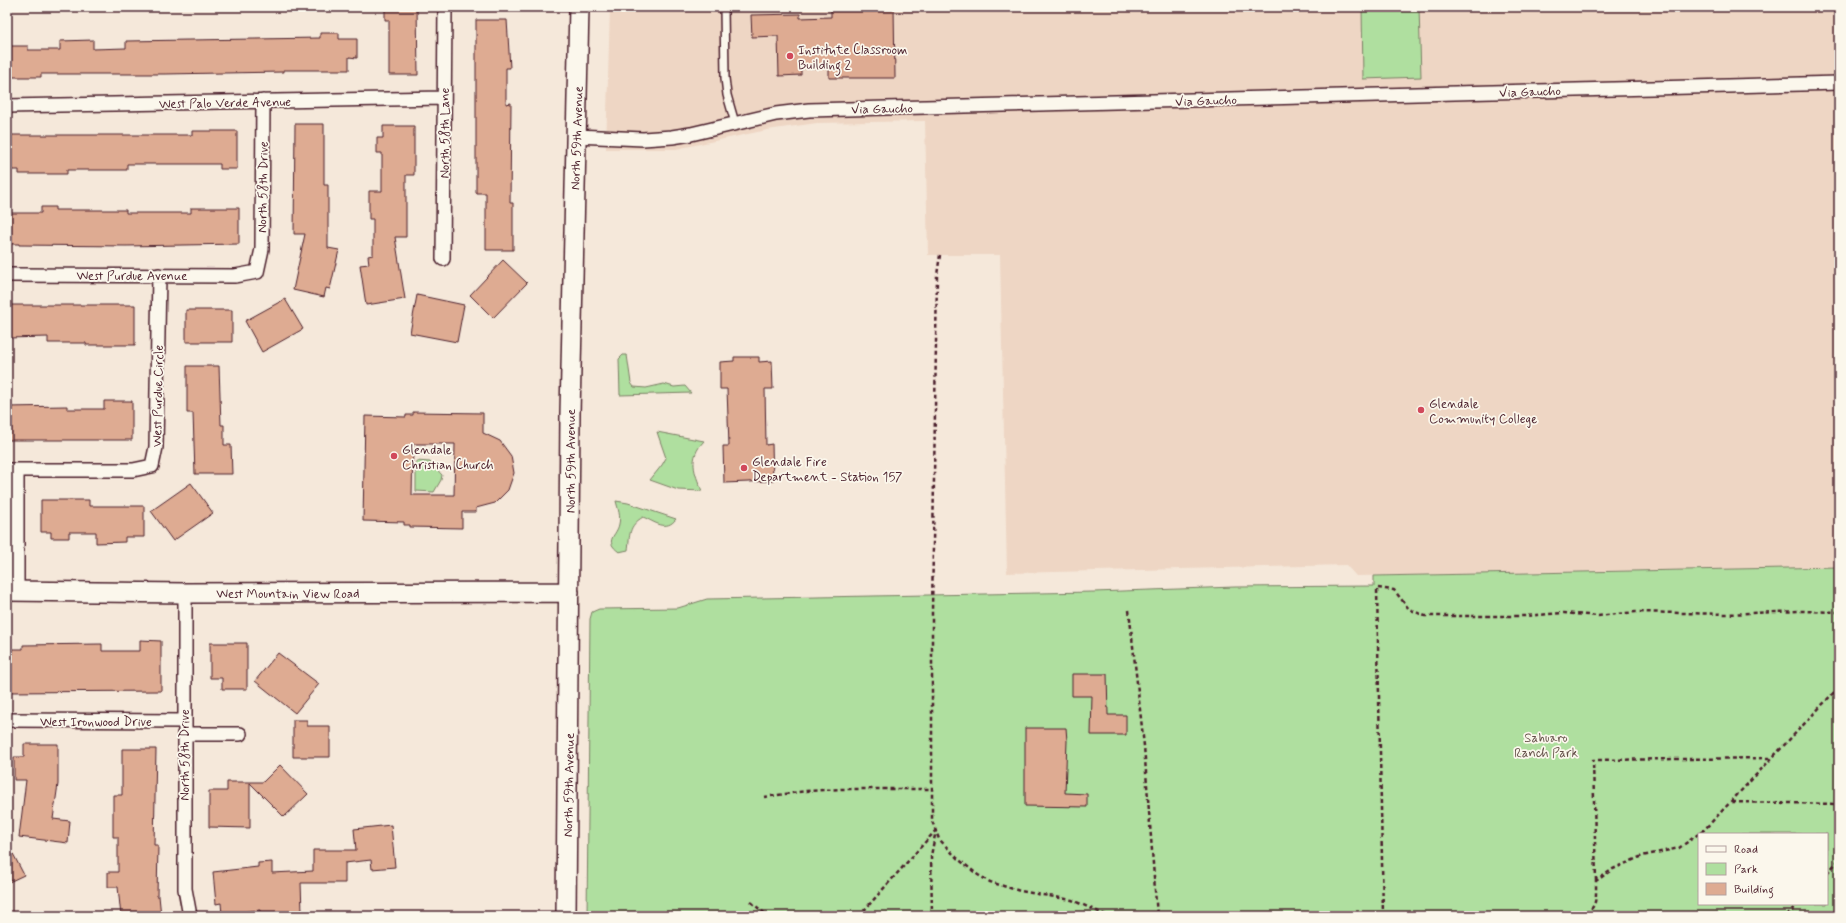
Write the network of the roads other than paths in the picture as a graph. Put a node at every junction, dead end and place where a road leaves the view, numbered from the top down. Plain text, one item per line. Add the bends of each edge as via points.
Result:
1 (445, 7) edge
2 (579, 7) edge
3 (724, 7) edge
4 (1839, 83) edge
5 (444, 98) junction
6 (263, 101) junction
7 (7, 106) edge
8 (735, 123) junction
9 (576, 136) junction
10 (443, 259) dead end
11 (257, 272) joint
12 (7, 275) edge
13 (159, 276) junction
14 (12, 470) edge
15 (12, 591) edge
16 (569, 592) junction
17 (185, 593) junction
18 (7, 720) edge
19 (184, 728) junction
20 (240, 734) dead end
21 (190, 916) edge
22 (566, 916) edge

1 - 5 street, North 58th Lane
2 - 9 main road, North 59th Avenue
3 - 8 lane via 725,78
4 - 8 street, Via Gaucho via 809,110
5 - 6 street, West Palo Verde Avenue
5 - 10 street, North 58th Lane
6 - 7 street, West Palo Verde Avenue
6 - 11 street, North 58th Drive via 262,249
8 - 9 street, Via Gaucho via 672,137 644,139
9 - 16 main road, North 59th Avenue via 570,386
11 - 13 street, West Purdue Avenue via 235,276
12 - 13 street, West Purdue Avenue
13 - 14 street, West Purdue Circle via 156,447 152,466 133,470
14 - 15 street
15 - 17 main road, West Mountain View Road
16 - 17 main road, West Mountain View Road
16 - 22 main road, North 59th Avenue
17 - 19 street, North 58th Drive
18 - 19 street, West Ironwood Drive
19 - 20 street, West Ironwood Drive
19 - 21 street, North 58th Drive via 185,889

